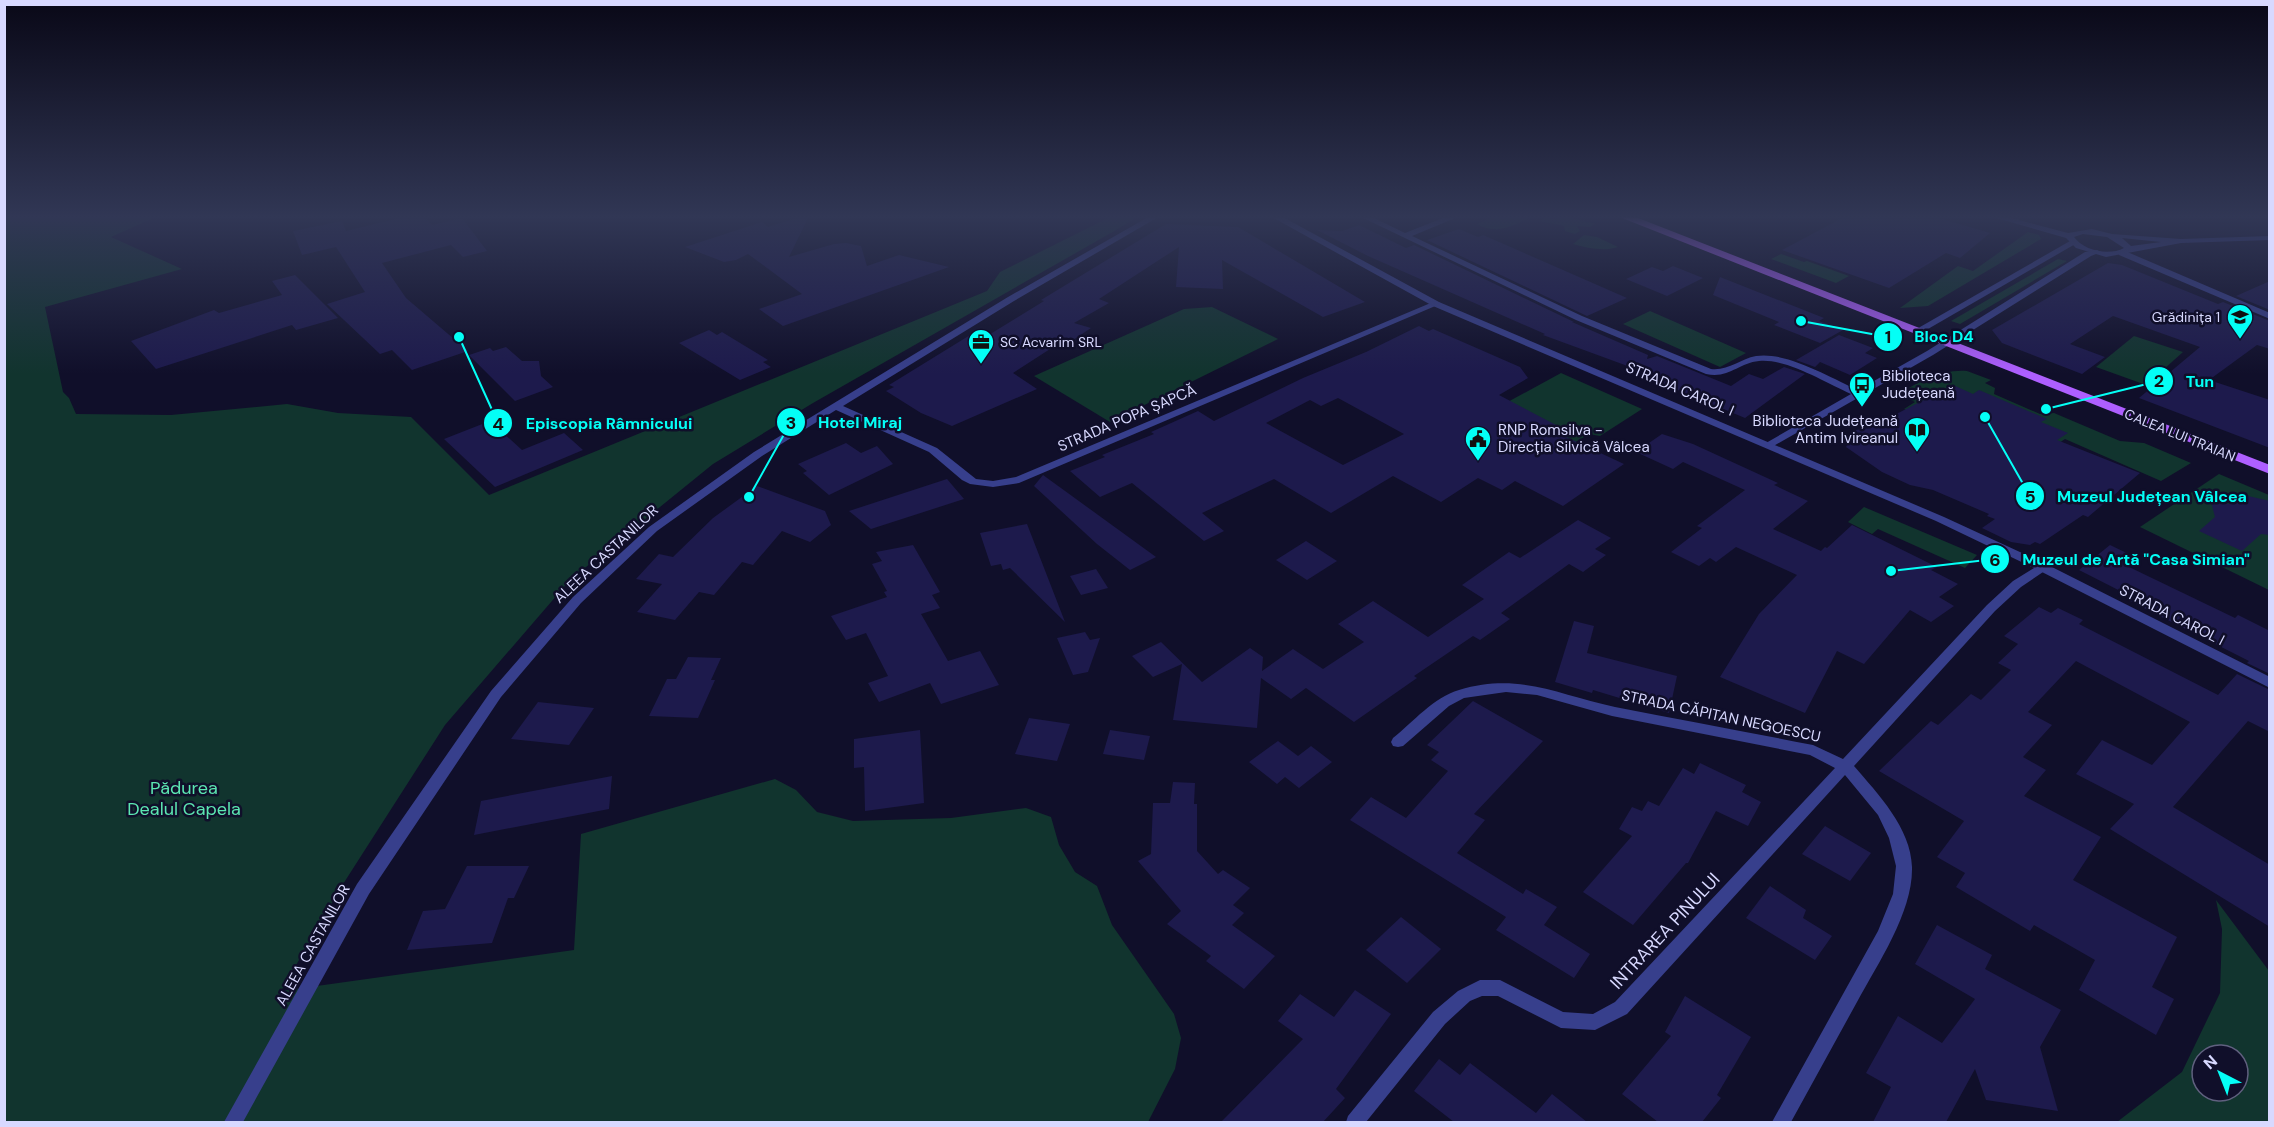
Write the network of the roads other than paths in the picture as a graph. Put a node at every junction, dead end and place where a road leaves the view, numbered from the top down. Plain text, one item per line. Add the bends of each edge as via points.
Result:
1 (1064, 269) edge
2 (1371, 269) edge
3 (1474, 269) edge
4 (1757, 269) edge
5 (2023, 269) edge
6 (2066, 269) edge
7 (2165, 269) edge
8 (1436, 304) junction
9 (2270, 316) edge
10 (1918, 331) junction
11 (1946, 342) junction
12 (1859, 394) junction
13 (835, 406) junction
14 (1770, 445) junction
15 (2270, 470) edge
16 (2042, 567) junction
17 (2270, 683) edge
18 (1398, 742) dead end
19 (1846, 767) junction
20 (233, 1122) edge
21 (1355, 1122) edge
22 (1781, 1122) edge

1 - 13 street, ALEEA CASTANILOR
2 - 8 street, STRADA CAROL I
3 - 12 street via 1709,372 1720,374 1749,360 1774,359
4 - 10 main road, CALEA LUI TRAIAN
5 - 10 street
6 - 11 street
7 - 9 street
8 - 13 street, STRADA POPA ȘAPCĂ via 1006,483 974,482 933,450
8 - 14 street, STRADA CAROL I
10 - 11 main road, CALEA LUI TRAIAN
11 - 12 street
11 - 15 main road, CALEA LUI TRAIAN
12 - 14 street
13 - 20 street, ALEEA CASTANILOR via 758,453 653,529 577,600 496,694 363,889
14 - 16 street, STRADA CAROL I
16 - 17 street, STRADA CAROL I
16 - 19 street via 1991,608
18 - 19 street, STRADA CĂPITAN NEGOESCU via 1444,703 1461,694 1506,687 1537,690 1612,711 1813,750
19 - 21 street, INTRAREA PINULUI via 1621,1008 1595,1022 1561,1020 1500,988 1480,988 1439,1018
19 - 22 street via 1884,812 1897,838 1904,866 1901,894 1885,934

